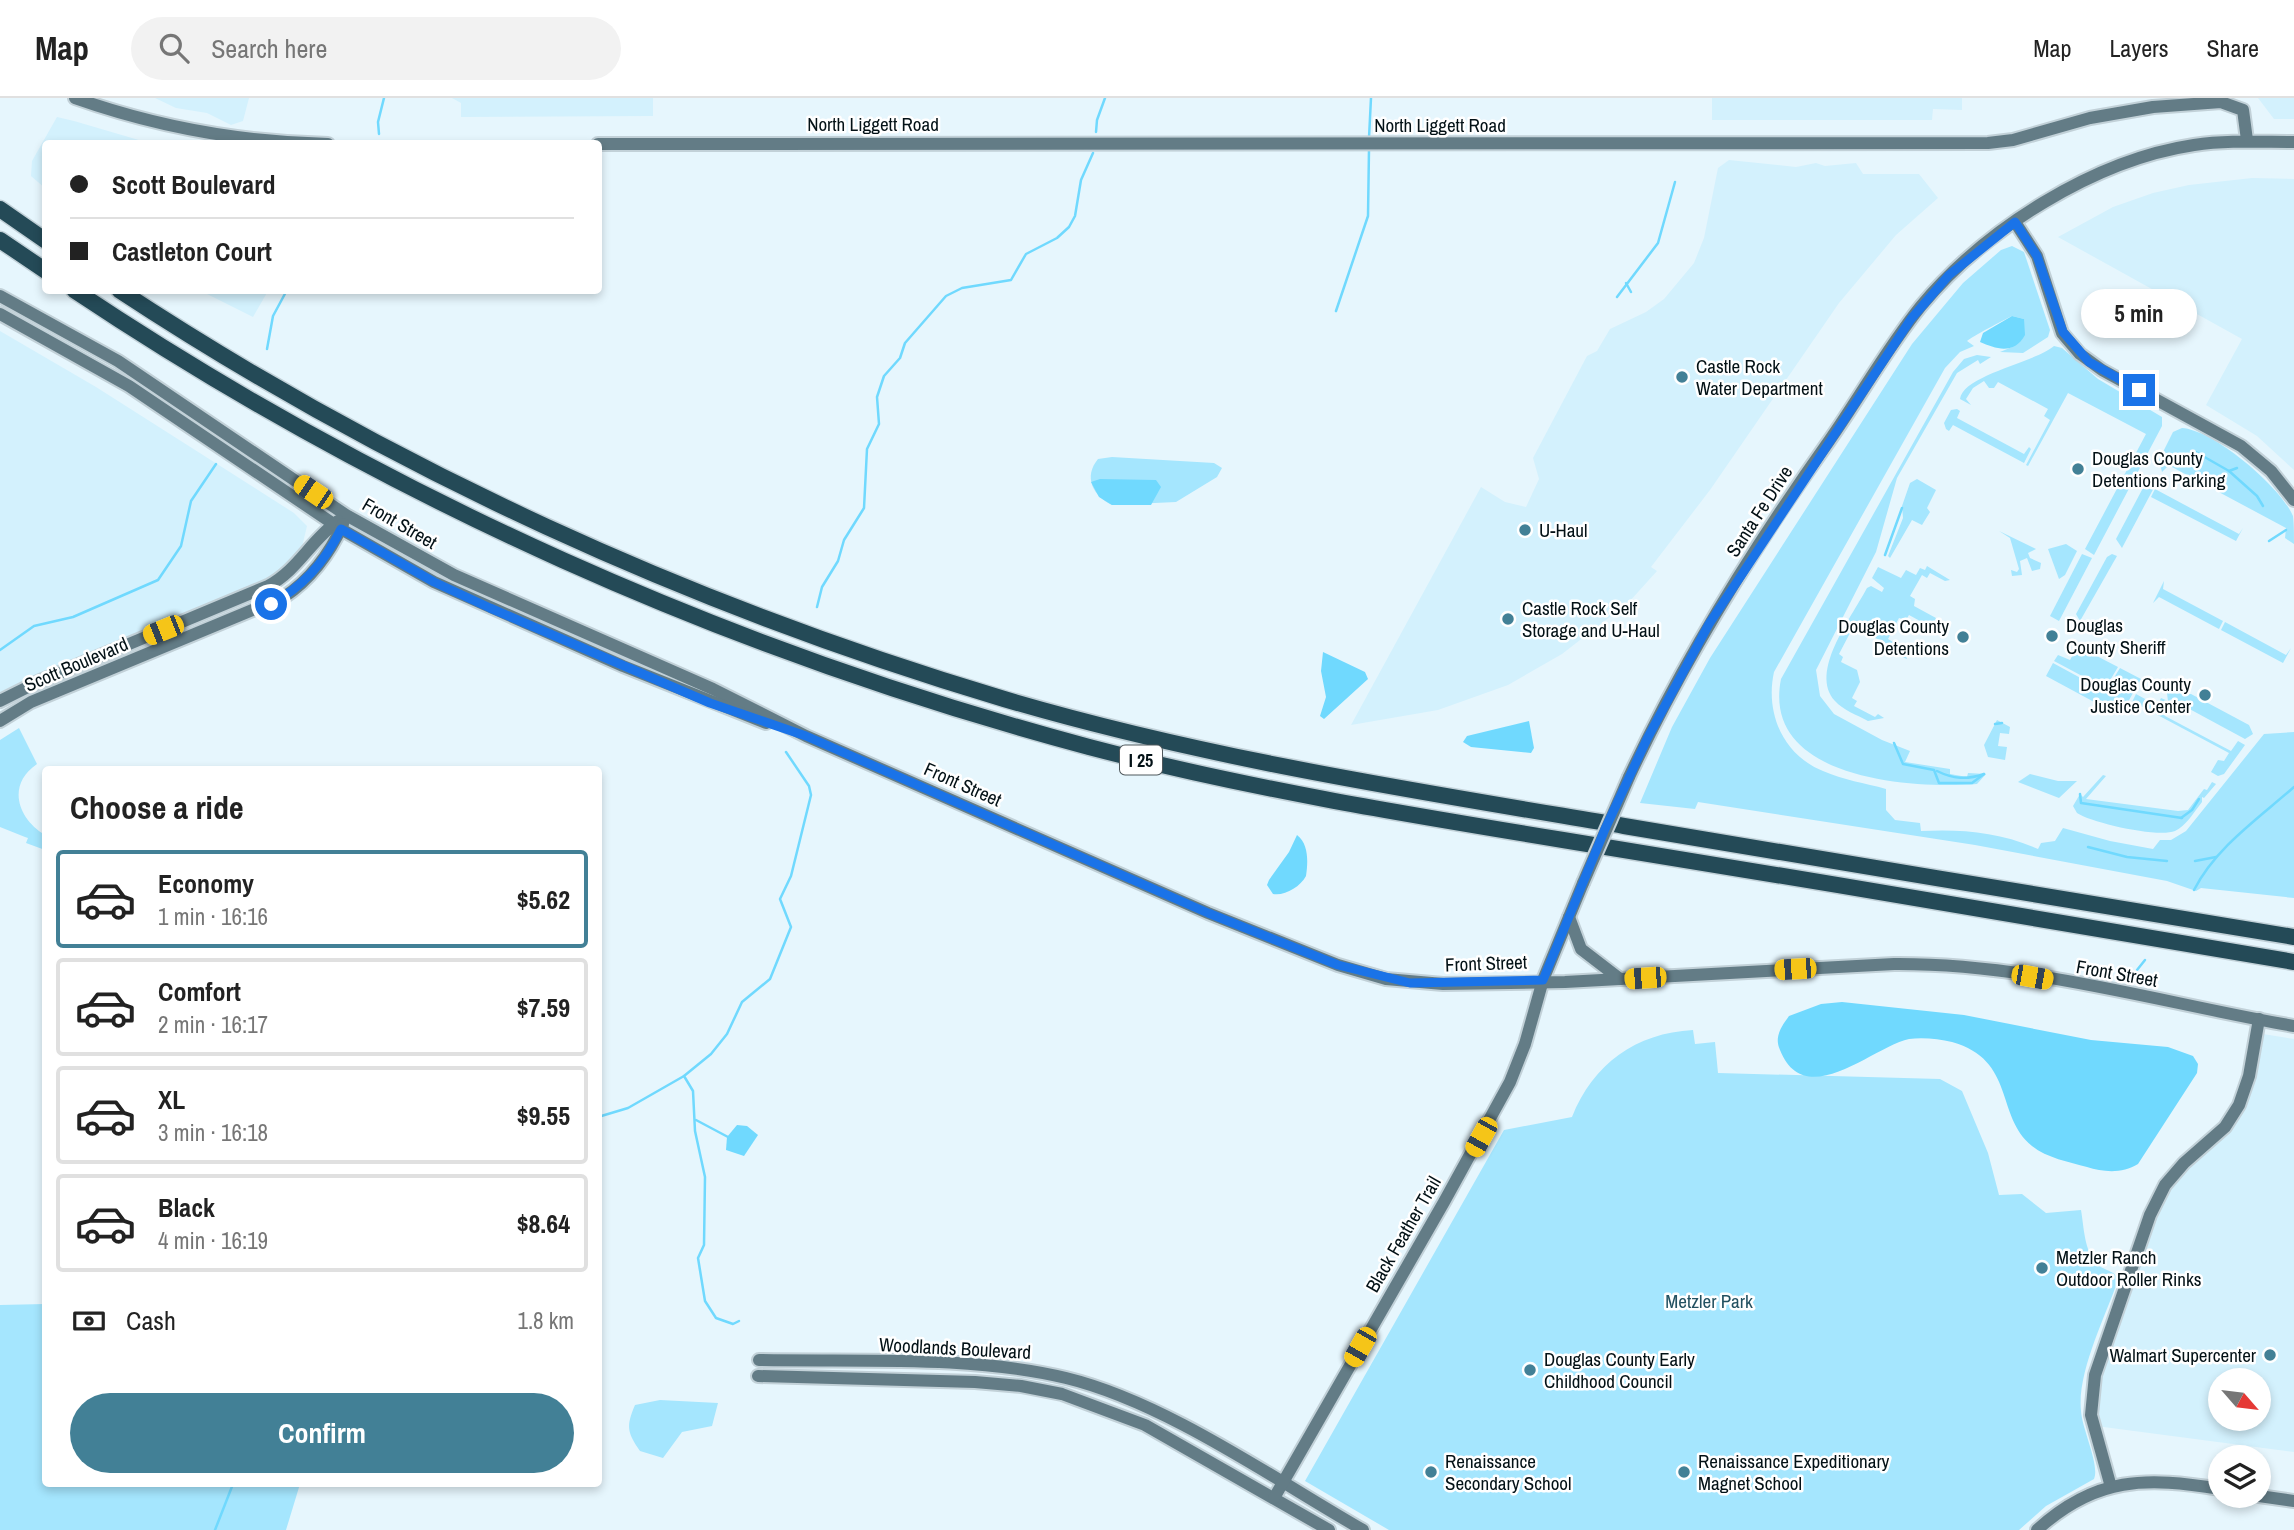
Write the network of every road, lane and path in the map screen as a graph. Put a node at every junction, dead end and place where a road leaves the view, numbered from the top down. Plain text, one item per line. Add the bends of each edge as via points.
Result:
1 (75, 98) edge
2 (285, 140) edge
3 (2248, 140) junction
4 (2294, 142) edge
5 (602, 144) edge
6 (0, 209) edge
7 (2015, 222) junction
8 (42, 239) edge
9 (0, 240) edge
10 (42, 268) edge
11 (81, 294) edge
12 (124, 294) edge
13 (0, 296) edge
14 (0, 314) edge
15 (2294, 499) edge
16 (346, 515) junction
17 (337, 527) junction
18 (0, 701) edge
19 (0, 721) edge
20 (806, 736) junction
21 (1569, 917) junction
22 (2294, 937) edge
23 (2294, 962) edge
24 (1620, 979) junction
25 (1543, 980) junction
26 (2259, 1019) junction
27 (2294, 1026) edge
28 (759, 1360) dead end
29 (758, 1376) dead end
30 (1282, 1483) junction
31 (2111, 1487) junction
32 (2208, 1487) edge
33 (1274, 1498) junction
34 (2271, 1498) edge
35 (2294, 1502) edge
36 (1329, 1530) edge
37 (1363, 1530) edge
38 (2036, 1530) edge

1 - 2 street via 116,113 199,132
3 - 4 street, Santa Fe Drive
3 - 5 street, North Liggett Road via 2243,110 2221,102 2110,114 1988,143
3 - 7 street, Santa Fe Drive via 2191,145 2128,163 2064,192
6 - 8 highway
7 - 15 street via 2037,256 2063,332 2081,354 2241,446 2271,471
7 - 21 street, Santa Fe Drive, bridge via 1949,275 1897,339 1709,624 1629,777
9 - 10 highway
11 - 23 highway, I 25 via 289,421 491,527 713,624 957,709 1094,748 1302,795
12 - 22 highway, I 25 via 373,441 558,532 799,631 1006,699 1285,768
13 - 16 street, Front Street via 141,375
14 - 17 street, Front Street via 129,386
16 - 17 street, Scott Boulevard
16 - 20 street, Front Street via 453,575 713,689
17 - 18 street, Scott Boulevard via 289,573 268,586
17 - 19 street, Scott Boulevard via 313,572 284,597 31,702
17 - 20 street, Front Street via 480,604 710,703
20 - 25 street, Front Street via 1208,913 1364,974 1435,984
21 - 24 street via 1581,949
21 - 25 street, Santa Fe Drive
24 - 25 street, Front Street
24 - 26 street, Front Street via 1946,965
25 - 30 street, Black Feather Trail via 1520,1058 1487,1126
26 - 27 street, Front Street
26 - 31 street via 2239,1105 2225,1127 2179,1168 2161,1192 2095,1375 2091,1415
28 - 30 street, Woodlands Boulevard via 975,1366 1066,1378 1153,1410
29 - 33 street, Woodlands Boulevard via 975,1382 1062,1394 1145,1425
30 - 33 street, Black Feather Trail
30 - 37 street, Woodlands Boulevard
31 - 32 street via 2152,1480
31 - 38 street via 2077,1500
33 - 36 street, Woodlands Boulevard
34 - 35 street

